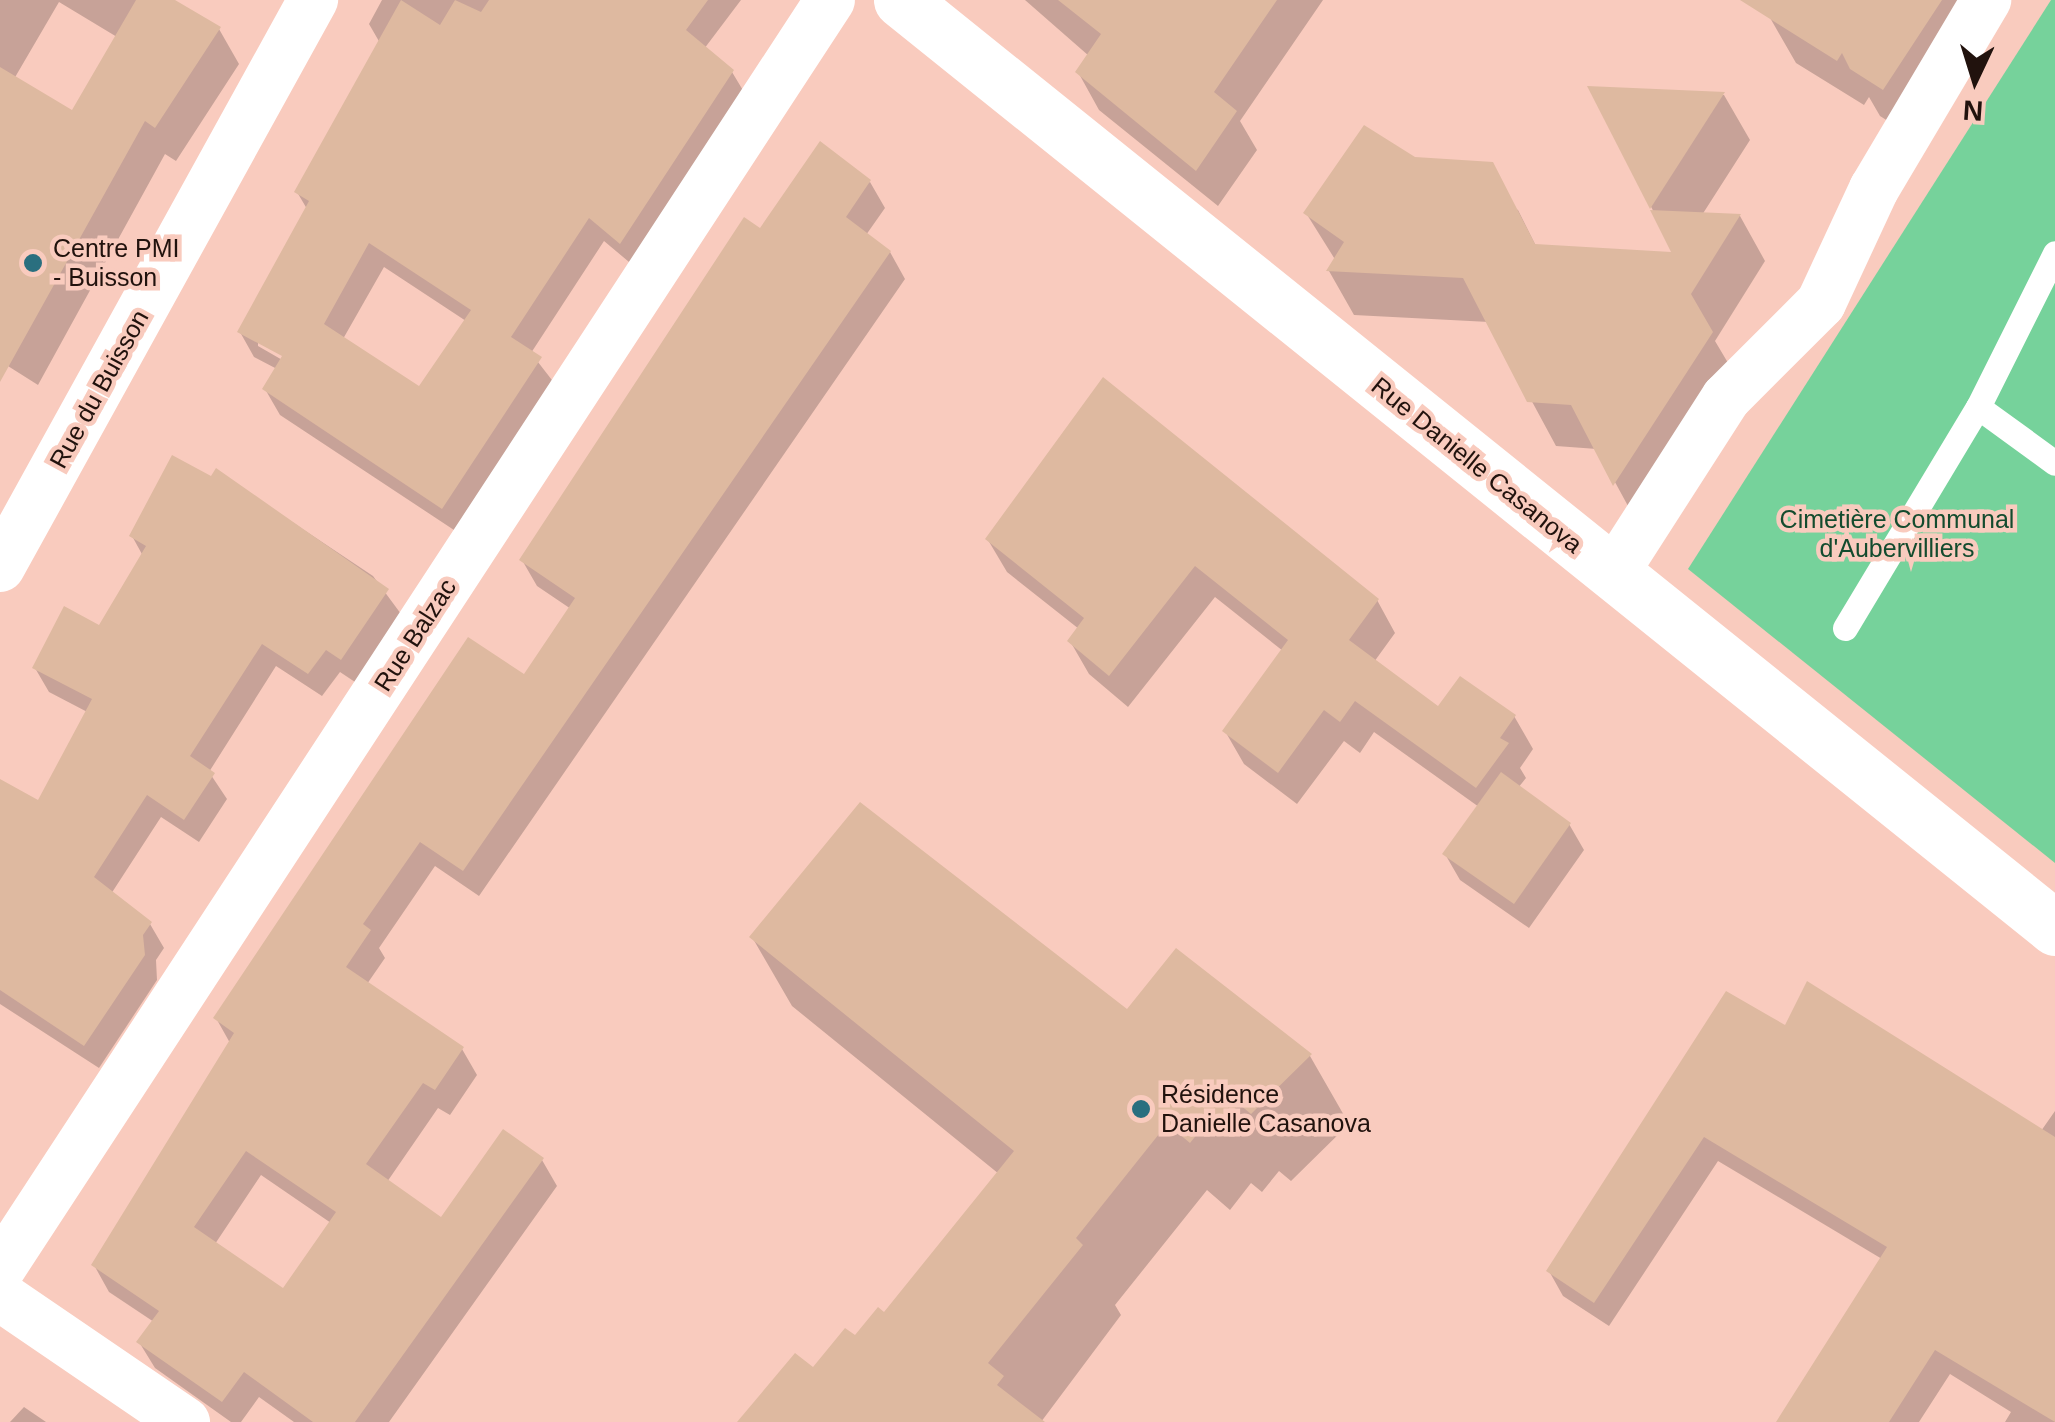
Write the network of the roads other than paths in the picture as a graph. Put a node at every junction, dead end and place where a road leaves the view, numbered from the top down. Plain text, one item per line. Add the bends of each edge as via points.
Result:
1 (313, 0) edge
2 (830, 0) edge
3 (901, 0) edge
4 (1986, 0) edge
5 (2055, 253) edge
6 (1978, 408) junction
7 (2055, 463) edge
8 (0, 568) edge
9 (1613, 574) junction
10 (1845, 628) dead end
11 (2055, 928) edge
12 (0, 1269) edge
13 (0, 1296) edge
14 (186, 1422) edge

1 - 8 street, Rue du Buisson
2 - 12 street, Rue Balzac
3 - 9 main road, Rue Danielle Casanova
4 - 9 street via 1874,188 1821,304 1726,398
5 - 6 lane
6 - 7 lane
6 - 10 lane
9 - 11 main road, Rue Danielle Casanova
13 - 14 street

